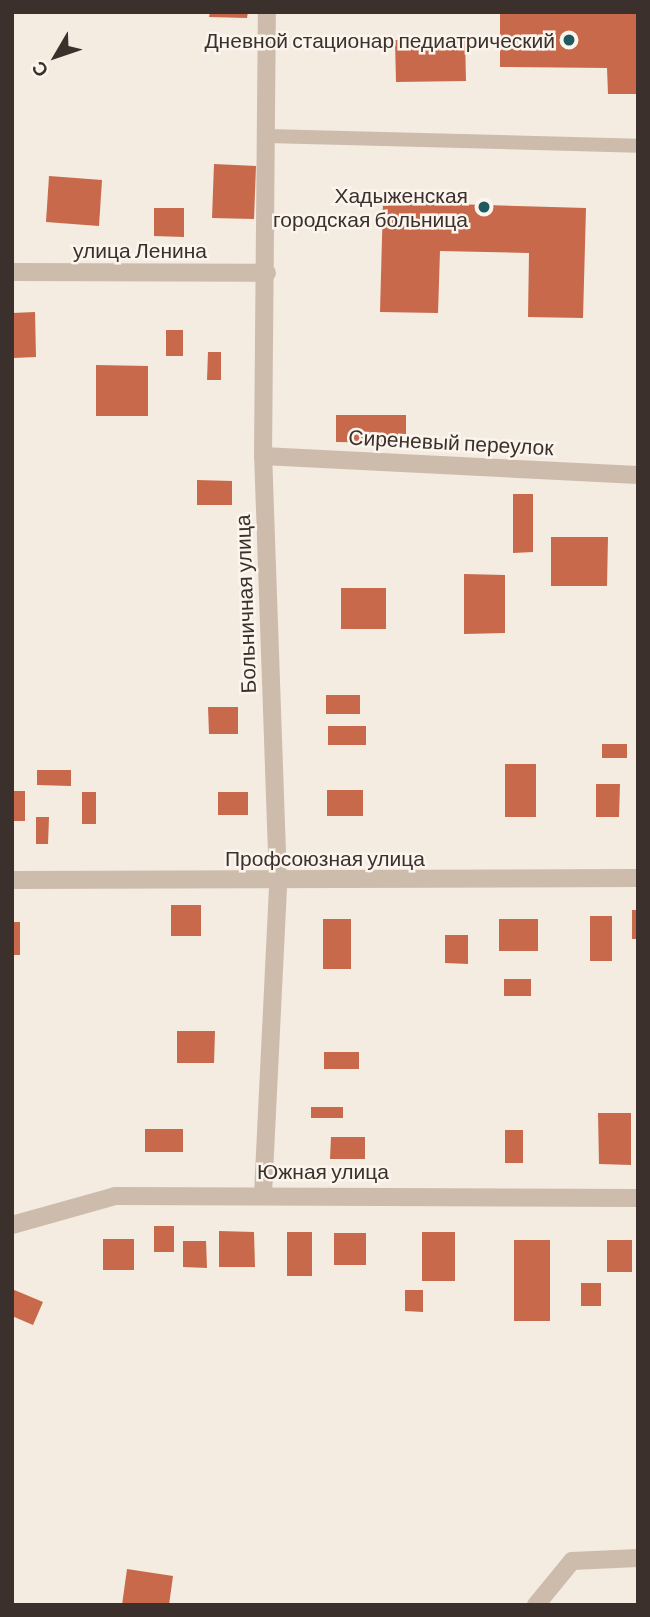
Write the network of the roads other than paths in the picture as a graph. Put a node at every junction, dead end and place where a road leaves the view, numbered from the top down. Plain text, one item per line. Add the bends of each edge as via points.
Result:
1 (267, 12) edge
2 (267, 136) junction
3 (638, 146) edge
4 (12, 272) edge
5 (267, 273) junction
6 (263, 456) junction
7 (638, 475) edge
8 (638, 878) edge
9 (12, 880) edge
10 (278, 882) junction
11 (262, 1194) junction
12 (638, 1198) edge
13 (12, 1226) edge
14 (638, 1558) edge
15 (536, 1605) edge

1 - 2 street, Больничная улица
2 - 3 lane
2 - 5 street, Больничная улица
4 - 5 street, улица Ленина
5 - 6 street, Больничная улица
6 - 7 street, Сиреневый переулок
6 - 10 street, Больничная улица
8 - 10 street, Профсоюзная улица
9 - 10 street, Профсоюзная улица
10 - 11 street, Больничная улица
11 - 12 street, Южная улица
11 - 13 street, Южная улица via 115,1196
14 - 15 street via 572,1562

